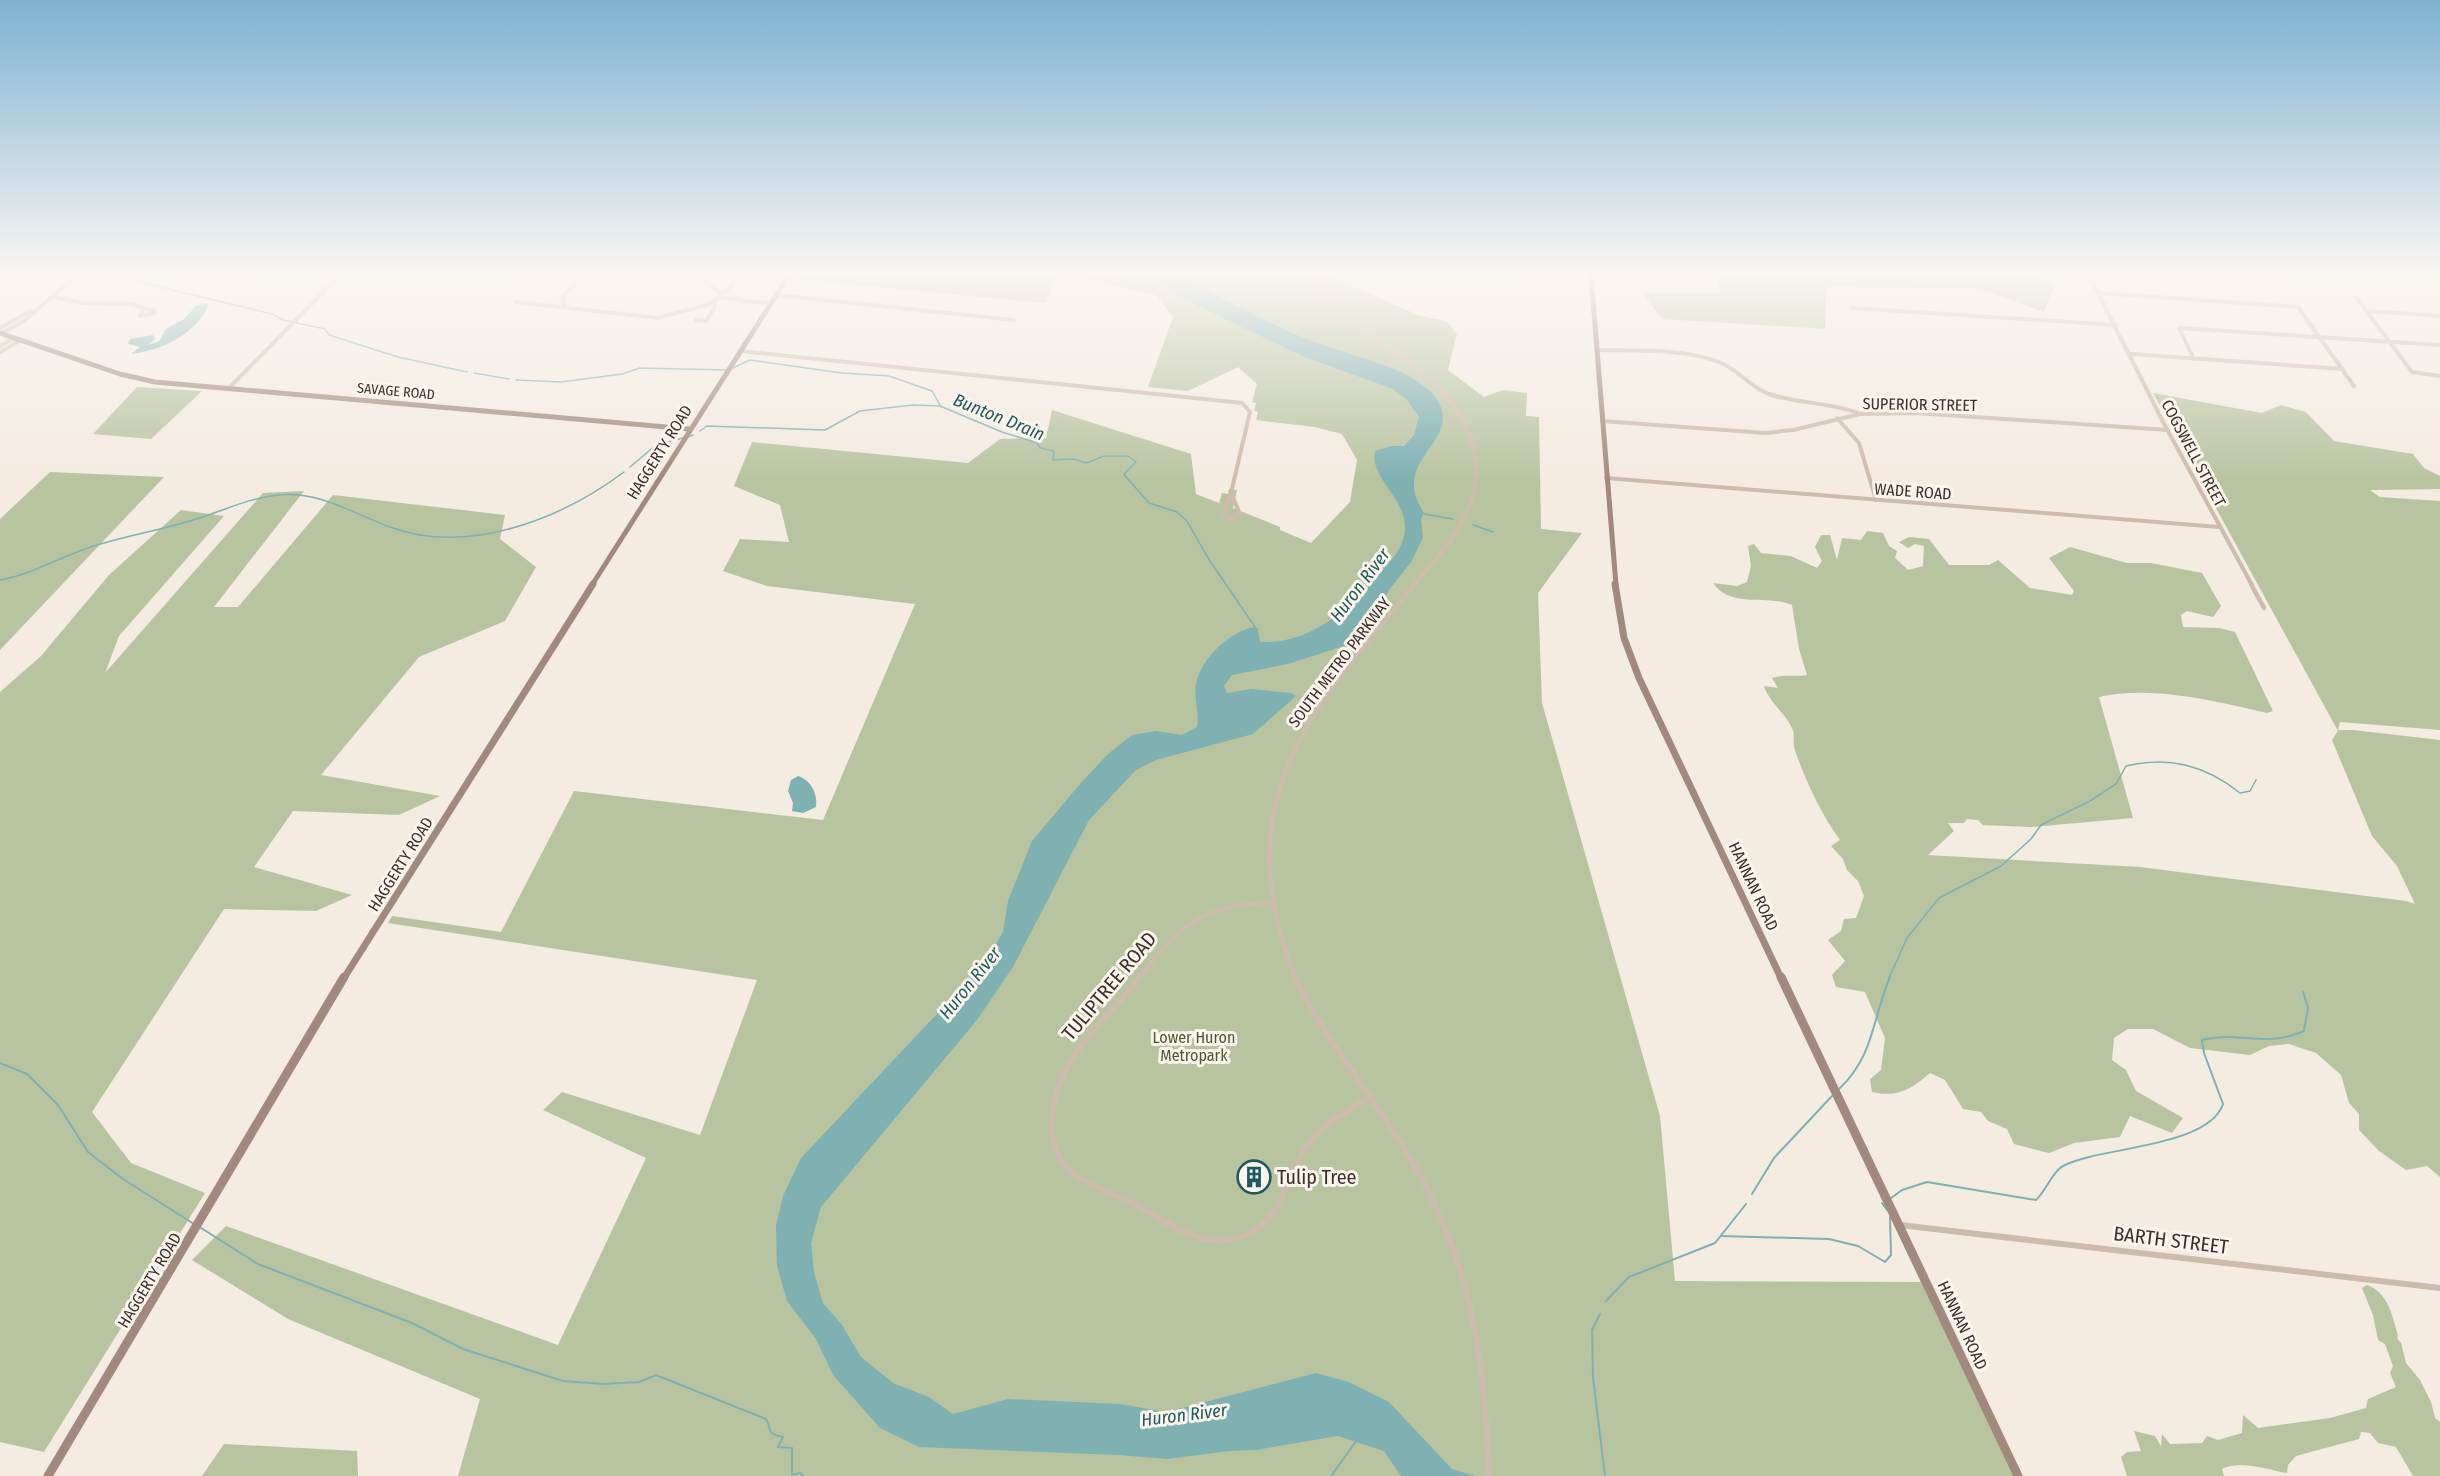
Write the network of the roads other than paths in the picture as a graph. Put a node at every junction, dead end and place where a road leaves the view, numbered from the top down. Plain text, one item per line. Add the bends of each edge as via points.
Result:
1 (14, 344) edge
2 (34, 344) edge
3 (272, 344) edge
4 (745, 344) edge
5 (1384, 344) edge
6 (1595, 344) edge
7 (1599, 344) edge
8 (2126, 344) edge
9 (2187, 344) edge
10 (2326, 344) edge
11 (2391, 344) edge
12 (2421, 344) edge
13 (2440, 345) edge
14 (1596, 350) junction
15 (1611, 350) junction
16 (0, 351) edge
17 (740, 351) junction
18 (2131, 354) junction
19 (2194, 359) junction
20 (2343, 369) junction
21 (2440, 376) edge
22 (2354, 386) dead end
23 (228, 389) junction
24 (1860, 414) junction
25 (1837, 418) junction
26 (1602, 422) junction
27 (689, 429) junction
28 (2168, 430) junction
29 (1606, 478) junction
30 (1231, 494) junction
31 (1876, 500) junction
32 (2219, 527) junction
33 (2264, 608) dead end
34 (1273, 902) junction
35 (1368, 1099) junction
36 (1898, 1224) junction
37 (2440, 1288) edge
38 (48, 1476) edge
39 (1489, 1476) edge
40 (2018, 1476) edge

1 - 16 street
2 - 23 street, SAVAGE ROAD via 141,380
3 - 23 street
4 - 17 street, HAGGERTY ROAD
5 - 34 street, SOUTH METRO PARKWAY via 1445,392 1468,428 1476,477 1469,508 1458,530 1318,707 1294,747 1279,786 1271,830
6 - 14 street, HANNAN ROAD
7 - 15 street
8 - 18 street, COGSWELL STREET
9 - 19 street
10 - 20 street
11 - 21 street via 2414,373
12 - 13 street
14 - 15 street
14 - 26 street, HANNAN ROAD
15 - 24 street via 1715,360 1770,395 1838,405
17 - 27 street, HAGGERTY ROAD
17 - 30 street via 1242,404 1250,412
18 - 19 street
18 - 28 street, COGSWELL STREET
19 - 20 street
20 - 22 street
23 - 27 street, SAVAGE ROAD
24 - 25 street, SUPERIOR STREET
24 - 28 street, SUPERIOR STREET via 1918,413
25 - 26 street, SUPERIOR STREET via 1765,433
25 - 31 street via 1859,443
26 - 29 street, HANNAN ROAD
27 - 38 street, HAGGERTY ROAD via 351,966
28 - 32 street, COGSWELL STREET
29 - 31 street, WADE ROAD
29 - 36 street, HANNAN ROAD via 1615,593 1621,630 1632,661
30 - 30 street via 1224,514 1227,518 1240,514
31 - 32 street, WADE ROAD
32 - 33 street, COGSWELL STREET
34 - 35 street, SOUTH METRO PARKWAY via 1286,954 1302,994
34 - 35 street, TULIPTREE ROAD via 1229,907 1204,915 1183,927 1162,947 1070,1059 1053,1112 1056,1152 1070,1171 1086,1183 1132,1202 1181,1233 1210,1242 1233,1239 1254,1231 1270,1215 1315,1134
35 - 39 street, SOUTH METRO PARKWAY via 1415,1166 1456,1249 1480,1338 1486,1378
36 - 37 street, BARTH STREET
36 - 40 street, HANNAN ROAD

